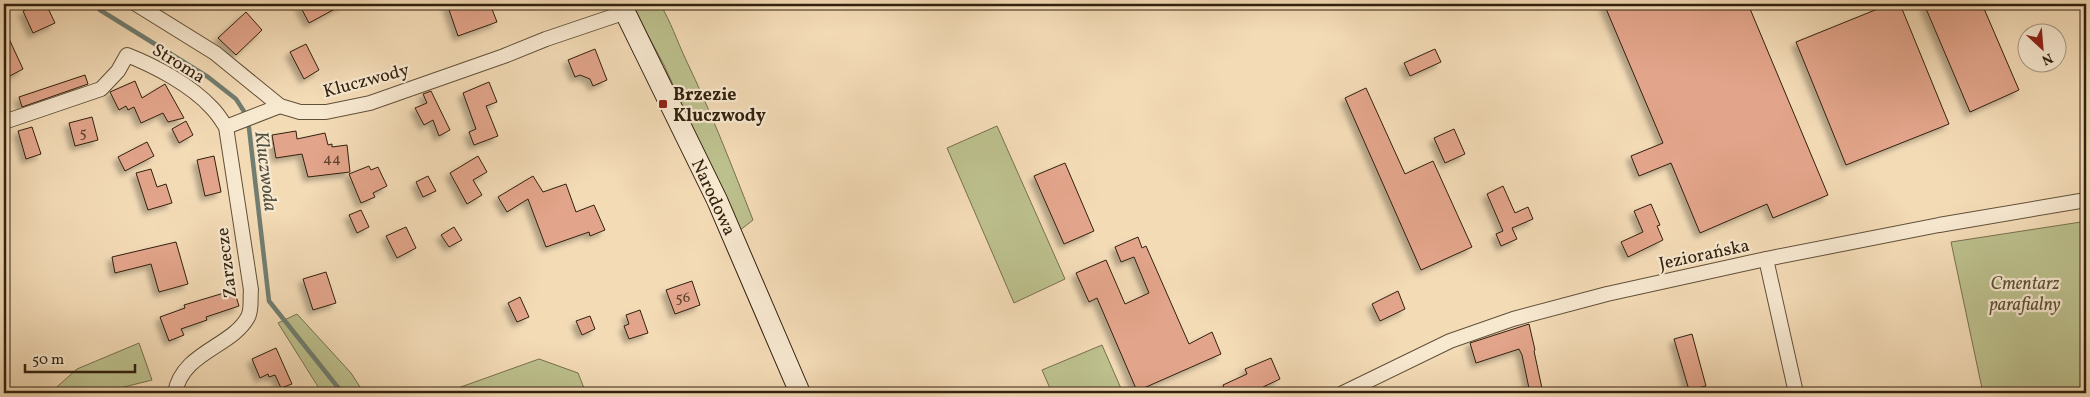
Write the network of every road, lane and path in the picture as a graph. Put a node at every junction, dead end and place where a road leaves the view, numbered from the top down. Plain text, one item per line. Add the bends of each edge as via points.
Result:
1 (136, 4) edge
2 (624, 8) edge
3 (280, 106) junction
4 (4, 122) edge
5 (230, 126) junction
6 (2086, 200) edge
7 (1766, 259) junction
8 (175, 393) edge
9 (800, 393) edge
10 (1344, 393) edge
11 (1796, 393) edge

1 - 3 street, Kluczwody via 215,52
2 - 3 street, Kluczwody via 504,56 370,103 326,112 300,112
2 - 9 street, Narodowa via 717,200
3 - 5 street
4 - 5 street, Stroma via 101,89 118,71 127,55 151,64 193,92
5 - 8 street, Zarzecze via 251,290 249,316 232,335 201,354
6 - 7 street, Jeziorańska
7 - 10 street, Jeziorańska via 1607,294 1513,319 1450,341
7 - 11 street

